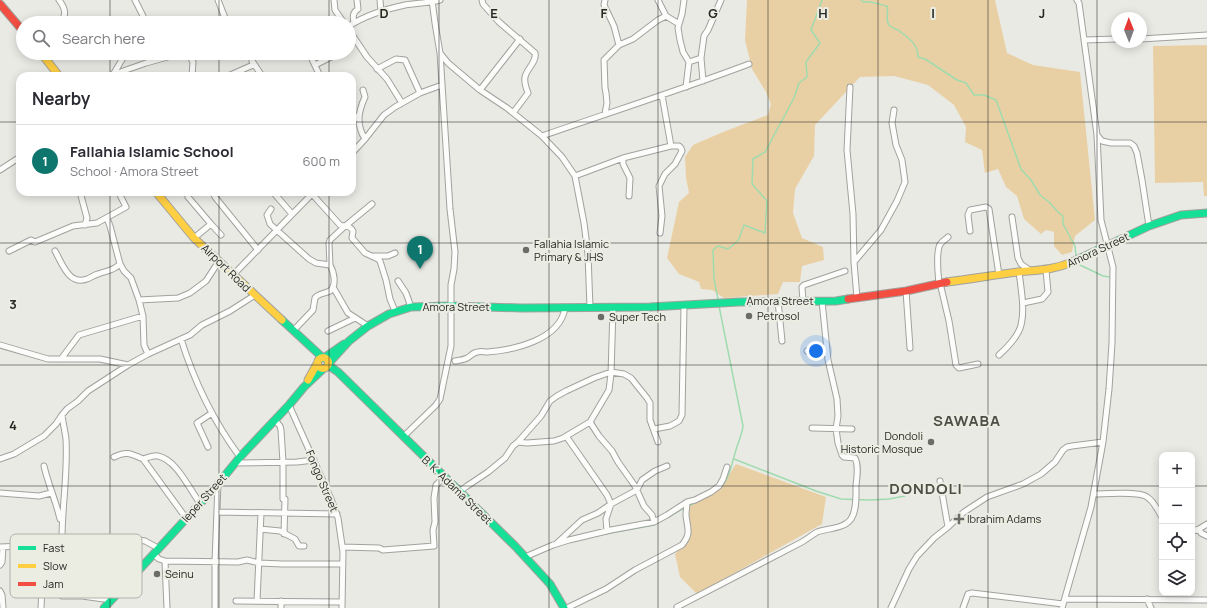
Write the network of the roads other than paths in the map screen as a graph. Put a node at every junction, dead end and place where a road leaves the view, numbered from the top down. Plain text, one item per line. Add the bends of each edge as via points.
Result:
1 (59, 0) edge
2 (135, 0) edge
3 (218, 0) edge
4 (334, 0) edge
5 (357, 0) edge
6 (380, 0) edge
7 (440, 0) edge
8 (482, 0) edge
9 (605, 0) edge
10 (658, 0) edge
11 (684, 0) edge
12 (720, 0) edge
13 (1077, 0) edge
14 (432, 1) edge
15 (0, 4) edge
16 (381, 12) junction
17 (64, 16) edge
18 (143, 16) edge
19 (224, 16) edge
20 (339, 16) edge
21 (353, 16) edge
22 (666, 16) junction
23 (356, 22) edge
24 (16, 23) edge
25 (678, 24) junction
26 (1207, 35) edge
27 (520, 39) junction
28 (1111, 39) edge
29 (1147, 39) edge
30 (356, 40) edge
31 (1084, 40) junction
32 (619, 45) junction
33 (440, 53) junction
34 (701, 58) junction
35 (46, 60) edge
36 (122, 60) edge
37 (157, 60) edge
38 (191, 60) edge
39 (252, 60) edge
40 (312, 60) edge
41 (325, 60) edge
42 (689, 62) junction
43 (748, 64) dead end
44 (253, 65) junction
45 (315, 65) junction
46 (377, 69) junction
47 (56, 72) edge
48 (115, 72) edge
49 (121, 72) edge
50 (192, 72) edge
51 (237, 72) edge
52 (259, 72) edge
53 (318, 72) edge
54 (703, 81) junction
55 (442, 85) junction
56 (686, 87) junction
57 (850, 87) dead end
58 (363, 90) dead end
59 (480, 90) junction
60 (420, 93) junction
61 (662, 95) junction
62 (402, 103) junction
63 (894, 110) dead end
64 (514, 113) junction
65 (605, 114) junction
66 (359, 115) junction
67 (356, 118) edge
68 (1097, 135) junction
69 (542, 136) junction
70 (365, 139) junction
71 (671, 146) junction
72 (356, 149) edge
73 (623, 158) junction
74 (16, 160) edge
75 (0, 170) edge
76 (575, 176) junction
77 (81, 196) edge
78 (120, 196) edge
79 (159, 196) edge
80 (214, 196) edge
81 (276, 196) edge
82 (310, 196) edge
83 (316, 196) edge
84 (629, 196) dead end
85 (188, 197) dead end
86 (372, 204) dead end
87 (271, 209) dead end
88 (1207, 213) edge
89 (292, 214) junction
90 (1012, 217) dead end
91 (107, 218) junction
92 (211, 224) junction
93 (85, 225) junction
94 (1148, 226) junction
95 (344, 227) junction
96 (278, 230) junction
97 (970, 231) dead end
98 (660, 233) dead end
99 (221, 235) dead end
100 (948, 237) dead end
101 (194, 238) junction
102 (1108, 245) junction
103 (258, 250) junction
104 (9, 251) dead end
105 (56, 251) dead end
106 (395, 253) dead end
107 (371, 256) junction
108 (219, 261) junction
109 (854, 262) junction
110 (120, 264) junction
111 (330, 265) junction
112 (1046, 270) junction
113 (1031, 271) junction
114 (845, 272) dead end
115 (1019, 272) junction
116 (233, 275) junction
117 (999, 275) junction
118 (398, 281) dead end
119 (939, 284) junction
120 (333, 287) junction
121 (906, 291) junction
122 (255, 295) junction
123 (858, 298) junction
124 (139, 300) junction
125 (778, 301) junction
126 (803, 301) junction
127 (822, 301) junction
128 (1023, 303) junction
129 (451, 306) junction
130 (684, 306) junction
131 (411, 307) junction
132 (565, 308) junction
133 (590, 308) junction
134 (613, 308) junction
135 (395, 312) junction
136 (143, 316) junction
137 (355, 318) junction
138 (368, 326) junction
139 (294, 331) junction
140 (328, 331) dead end
141 (181, 339) junction
142 (782, 341) dead end
143 (0, 345) edge
144 (910, 348) dead end
145 (807, 351) dead end
146 (827, 353) junction
147 (148, 354) junction
148 (999, 355) dead end
149 (61, 359) junction
150 (455, 361) dead end
151 (323, 364) junction
152 (978, 364) dead end
153 (128, 365) junction
154 (611, 372) junction
155 (304, 387) joint
156 (289, 405) junction
157 (212, 413) junction
158 (62, 415) junction
159 (275, 420) junction
160 (590, 422) junction
161 (812, 428) dead end
162 (654, 429) junction
163 (836, 429) junction
164 (852, 429) dead end
165 (566, 436) junction
166 (403, 438) junction
167 (518, 442) junction
168 (658, 442) dead end
169 (1103, 442) junction
170 (208, 447) dead end
171 (114, 457) dead end
172 (0, 459) edge
173 (143, 459) junction
174 (238, 460) junction
175 (314, 460) junction
176 (283, 462) junction
177 (44, 466) dead end
178 (667, 466) dead end
179 (727, 467) dead end
180 (444, 477) junction
181 (940, 481) dead end
182 (218, 484) junction
183 (637, 490) junction
184 (51, 492) junction
185 (459, 492) junction
186 (0, 493) edge
187 (1094, 494) junction
188 (200, 503) junction
189 (611, 504) junction
190 (687, 505) junction
191 (217, 512) junction
192 (1159, 512) edge
193 (261, 513) junction
194 (285, 513) junction
195 (337, 514) junction
196 (186, 518) junction
197 (654, 522) junction
198 (62, 523) junction
199 (1207, 524) edge
200 (948, 527) junction
201 (1199, 529) junction
202 (260, 530) junction
203 (1195, 530) edge
204 (607, 531) junction
205 (62, 534) edge
206 (284, 534) junction
207 (1207, 536) edge
208 (142, 540) edge
209 (556, 544) junction
210 (304, 546) dead end
211 (1, 547) edge
212 (342, 547) junction
213 (158, 548) junction
214 (153, 554) junction
215 (525, 557) junction
216 (166, 561) junction
217 (215, 562) junction
218 (259, 563) junction
219 (343, 564) junction
220 (0, 565) edge
221 (142, 566) edge
222 (0, 591) edge
223 (42, 598) edge
224 (96, 598) edge
225 (1147, 599) junction
226 (111, 600) joint
227 (1207, 600) edge
228 (236, 601) dead end
229 (257, 601) junction
230 (281, 601) junction
231 (1063, 604) edge
232 (342, 605) edge
233 (2, 608) edge
234 (41, 608) edge
235 (104, 608) edge
236 (167, 608) edge
237 (215, 608) edge
238 (281, 608) edge
239 (565, 608) edge
240 (677, 608) edge
241 (891, 608) edge
242 (963, 608) edge
243 (1151, 608) edge

1 - 17 street via 65,10
2 - 18 street
3 - 19 street
4 - 20 street via 335,10
5 - 21 street via 358,9 354,11
6 - 16 street
7 - 14 street
8 - 27 street via 499,22
9 - 32 street via 604,5
10 - 22 street
11 - 25 street
12 - 34 street via 704,36
13 - 31 street
14 - 16 street
14 - 33 street
15 - 24 main road
16 - 23 street
22 - 25 street
22 - 32 street via 633,39
25 - 42 street via 683,52
26 - 29 street
27 - 59 street
27 - 64 street via 534,50 536,58 525,77 528,93
28 - 31 street
30 - 46 street
31 - 68 street
32 - 65 street via 604,60 607,102
33 - 55 street
33 - 59 street
34 - 42 street
34 - 54 street
35 - 47 main road
36 - 48 street
37 - 49 street
38 - 50 street
39 - 44 street
40 - 45 street
41 - 45 street
42 - 56 street
43 - 54 street
44 - 51 street
44 - 52 street
45 - 53 street
46 - 60 street via 396,59 405,60
46 - 62 street via 387,79
54 - 56 street
55 - 60 street
55 - 129 street via 455,252
56 - 61 street
57 - 109 street via 847,150
58 - 66 street via 365,97
59 - 64 street
60 - 62 street
61 - 65 street
61 - 71 street
62 - 70 street via 384,115
63 - 109 street via 892,123 905,182 881,230
64 - 69 street
65 - 69 street
66 - 67 street
66 - 70 street via 360,132
68 - 94 street via 1111,143 1130,143 1134,146
68 - 102 street via 1101,220
69 - 76 street via 562,157
70 - 72 street
71 - 73 street
71 - 98 street via 679,146 682,151 659,186 662,216
73 - 76 street
73 - 84 street via 630,178
74 - 75 street
76 - 133 street via 588,254
77 - 93 street via 87,218
78 - 91 street via 126,207
79 - 101 main road, Airport Road
80 - 103 street
81 - 89 street
82 - 89 street
83 - 95 street
85 - 92 street
86 - 95 street
87 - 96 street via 267,215 268,219
88 - 94 main road, Amora Street via 1181,215
89 - 96 street
90 - 113 street via 1018,258 1021,264
91 - 93 street
91 - 110 street
92 - 99 street
92 - 101 street
93 - 104 street via 73,226 35,242 31,240
94 - 102 main road, Amora Street
95 - 107 street via 351,227 353,240
95 - 111 street via 330,240
96 - 103 street
96 - 111 street via 309,259
97 - 117 street via 970,210 986,207 989,209
100 - 119 street via 939,247
101 - 108 main road, Airport Road
102 - 112 main road, Amora Street via 1063,266
102 - 169 street via 1113,267 1112,336
103 - 116 street
105 - 110 street via 71,277 76,280 114,270
106 - 107 street
107 - 135 street via 380,262
108 - 116 main road, Airport Road
108 - 124 street via 206,281 190,293 178,298
109 - 123 street
110 - 124 street via 131,278
111 - 120 street via 334,275
112 - 113 main road, Amora Street
112 - 128 street via 1048,292 1042,299
113 - 115 main road, Amora Street
114 - 126 street via 804,284
115 - 117 main road, Amora Street
115 - 128 street
116 - 122 main road, Airport Road
117 - 119 main road, Amora Street
118 - 131 street
119 - 121 main road, Amora Street
119 - 152 street via 949,321 956,365 959,368
120 - 137 street via 348,313
120 - 139 street via 329,292 315,298 313,310
121 - 123 main road, Amora Street
121 - 144 street
122 - 139 main road, Airport Road
122 - 141 street via 202,325 190,336
123 - 127 main road, Amora Street
124 - 136 street
125 - 126 main road, Amora Street
125 - 130 main road, Amora Street
125 - 142 street
126 - 127 main road, Amora Street
127 - 146 street
128 - 148 street via 1021,326 1010,346
129 - 131 main road, Amora Street
129 - 132 main road, Amora Street
129 - 166 street via 451,346 440,399
130 - 134 main road, Amora Street
130 - 162 street via 682,415 679,422
131 - 135 main road, Amora Street
132 - 133 main road, Amora Street
132 - 150 street via 560,322 544,337 516,347 475,352 468,358
133 - 134 main road, Amora Street
134 - 154 street
135 - 138 main road, Amora Street
136 - 147 street via 144,345
136 - 149 street via 79,335
137 - 138 street
137 - 140 street
138 - 151 main road, Amora Street
139 - 151 main road, Airport Road
141 - 147 street
141 - 157 street via 188,363
143 - 149 street via 48,359
145 - 146 street
146 - 163 street via 837,399
147 - 153 street
149 - 153 street via 100,359
151 - 155 main road, Amora Street
151 - 166 main road, B. K. Adama Street via 344,378
153 - 158 street via 88,391
154 - 160 street via 609,390
154 - 162 street via 631,378 647,398
154 - 167 street via 550,401 541,416
155 - 156 main road, Ieper Street
156 - 159 main road, Ieper Street
156 - 175 street, Fongo Street
157 - 170 street via 197,424
157 - 174 street
158 - 172 street via 44,436 14,454
158 - 198 street via 66,439
159 - 174 main road, Ieper Street
159 - 176 street via 281,430
160 - 165 street
160 - 183 street
161 - 163 street
162 - 168 street
163 - 164 street
163 - 240 street via 842,455 855,458 857,465 856,499 852,518 839,527 816,533
165 - 167 street via 554,441
165 - 189 street
166 - 180 main road, B. K. Adama Street
167 - 185 street via 505,458
169 - 187 street
169 - 200 street via 1067,447 1041,474 1023,484 987,497 964,512
171 - 173 street via 123,453 134,454
173 - 188 street via 157,456 167,459 175,466
173 - 196 street
174 - 176 street
174 - 182 main road, Ieper Street
175 - 176 street
175 - 195 street, Fongo Street
176 - 194 street
177 - 184 street
178 - 183 street via 642,480
179 - 190 street via 718,486
180 - 185 main road, B. K. Adama Street
180 - 212 street via 436,485 434,498 434,546 383,550
181 - 200 street
182 - 188 main road, Ieper Street
182 - 191 street
183 - 189 street
183 - 197 street
184 - 186 street via 39,496
184 - 198 street
185 - 215 main road, B. K. Adama Street
187 - 192 street via 1140,494 1147,496
187 - 231 street
188 - 196 main road, Ieper Street
189 - 204 street via 606,519
189 - 209 street via 582,520
190 - 197 street
190 - 239 street via 689,535 682,545 606,589
191 - 193 street
191 - 217 street
193 - 194 street
193 - 202 street
194 - 195 street
194 - 206 street
195 - 212 street, Fongo Street
196 - 213 main road, Ieper Street
197 - 204 street
198 - 205 street
199 - 201 street
200 - 241 street via 917,556
201 - 203 street
201 - 207 street
202 - 206 street via 280,531
202 - 218 street
204 - 209 street
206 - 210 street via 295,539 299,546
208 - 213 street
209 - 215 street
211 - 220 street
212 - 219 street, Fongo Street
213 - 214 main road, Ieper Street
214 - 216 street
214 - 221 main road, Ieper Street
215 - 239 main road, B. K. Adama Street via 550,584
216 - 217 street
216 - 236 street
217 - 218 street via 247,560
217 - 237 street
218 - 219 street
218 - 229 street
219 - 232 street, Fongo Street
222 - 233 street
223 - 234 street
224 - 226 street
225 - 227 street
225 - 231 street
225 - 243 street
226 - 235 main road, Ieper Street
228 - 229 street
229 - 230 street
230 - 232 street
230 - 238 street
231 - 242 street via 972,593 966,597

